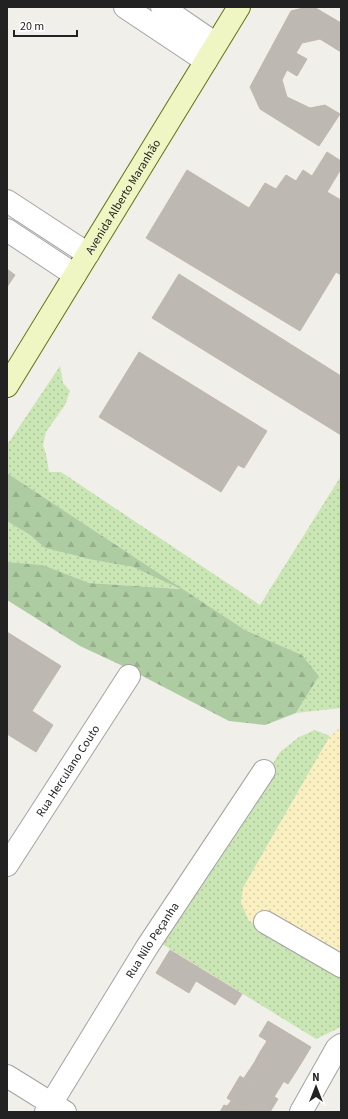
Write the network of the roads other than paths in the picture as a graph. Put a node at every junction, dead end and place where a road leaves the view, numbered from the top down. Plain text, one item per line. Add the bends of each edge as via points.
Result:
1 (125, 7) edge
2 (162, 7) edge
3 (239, 7) edge
4 (211, 52) junction
5 (7, 201) edge
6 (7, 230) edge
7 (88, 254) junction
8 (75, 275) junction
9 (7, 386) edge
10 (129, 676) dead end
11 (264, 771) dead end
12 (7, 865) edge
13 (265, 922) dead end
14 (341, 966) edge
15 (341, 1045) edge
16 (7, 1076) edge
17 (54, 1109) edge
18 (301, 1112) edge

1 - 4 street
2 - 4 street
3 - 4 street, Avenida Alberto Maranhão
4 - 7 street, Avenida Alberto Maranhão
5 - 7 street
6 - 8 street
7 - 8 street, Avenida Alberto Maranhão
8 - 9 street, Avenida Alberto Maranhão
10 - 12 street, Rua Herculano Couto
11 - 17 street, Rua Nilo Peçanha via 147,947
13 - 14 street
15 - 18 street
16 - 17 street

